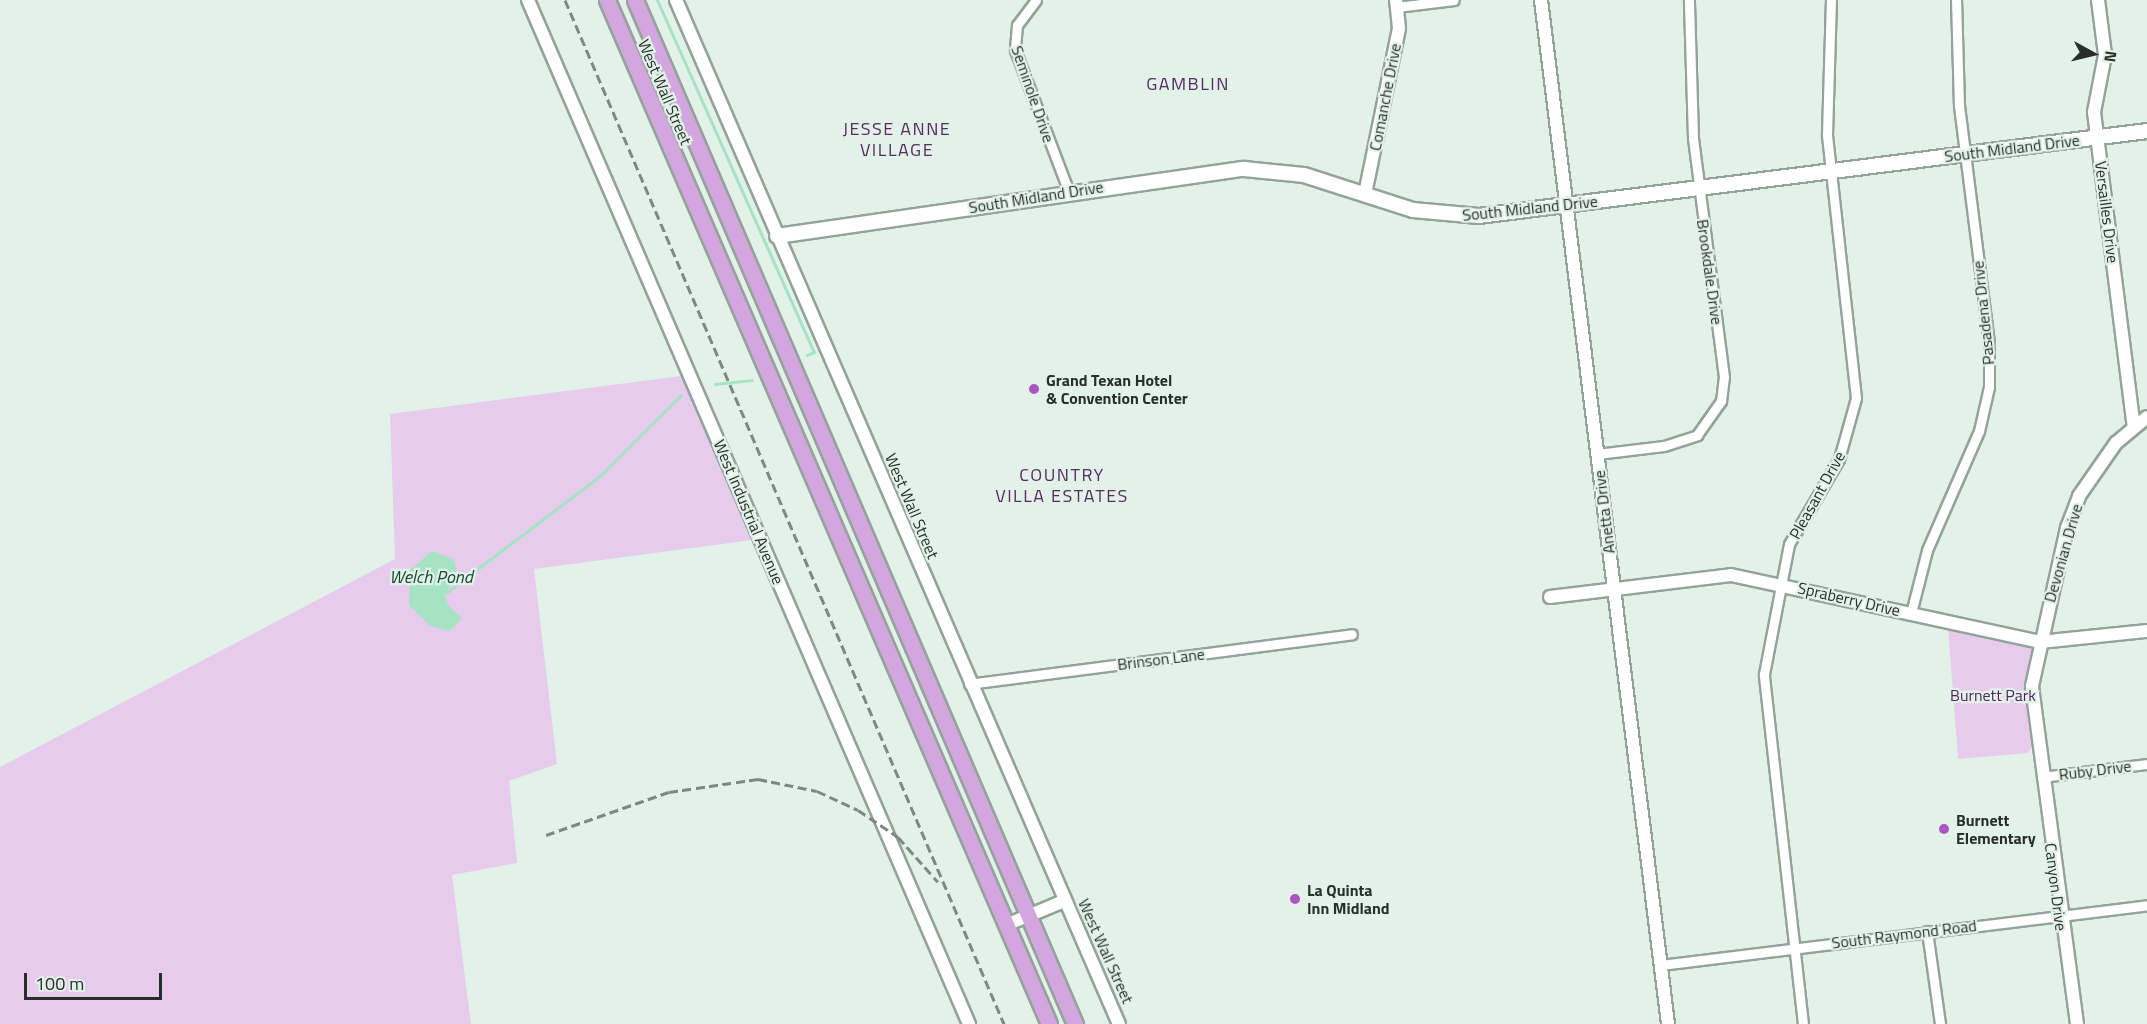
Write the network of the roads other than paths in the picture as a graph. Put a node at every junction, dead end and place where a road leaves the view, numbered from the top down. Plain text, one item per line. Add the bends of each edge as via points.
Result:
1 (528, 0) edge
2 (607, 0) edge
3 (635, 0) edge
4 (676, 0) edge
5 (1036, 0) edge
6 (1454, 0) edge
7 (1541, 0) edge
8 (1689, 0) edge
9 (1831, 0) edge
10 (1956, 0) edge
11 (2098, 0) edge
12 (1397, 3) edge
13 (2147, 131) edge
14 (2098, 138) junction
15 (1964, 154) junction
16 (1832, 171) junction
17 (1699, 188) junction
18 (1069, 192) junction
19 (1365, 194) junction
20 (1568, 205) junction
21 (777, 236) junction
22 (2147, 417) edge
23 (2134, 427) junction
24 (1597, 454) junction
25 (1779, 583) junction
26 (1613, 588) junction
27 (1550, 597) dead end
28 (1911, 613) junction
29 (2147, 631) edge
30 (1352, 634) dead end
31 (2040, 642) junction
32 (969, 684) junction
33 (2147, 764) edge
34 (2042, 777) junction
35 (1064, 901) junction
36 (2147, 904) edge
37 (2059, 915) junction
38 (1027, 917) junction
39 (1006, 925) junction
40 (1927, 931) junction
41 (1793, 948) junction
42 (1661, 965) junction
43 (969, 1024) edge
44 (1049, 1024) edge
45 (1075, 1024) edge
46 (1119, 1024) edge
47 (1668, 1024) edge
48 (1803, 1024) edge
49 (1940, 1024) edge
50 (2077, 1024) edge

1 - 43 street, West Industrial Avenue
2 - 39 main road, West Wall Street
3 - 38 main road, West Wall Street
4 - 21 street, West Wall Street
5 - 18 street, Seminole Drive via 1017,25 1015,50
6 - 12 street
7 - 20 street, Anetta Drive
8 - 17 street, Brookdale Drive
9 - 16 street, Pleasant Drive
10 - 15 street, Pasadena Drive
11 - 14 street, Versailles Drive via 2105,55 2094,107
12 - 19 street, Comanche Drive via 1399,28
13 - 14 main road, South Midland Drive
14 - 15 main road, South Midland Drive
14 - 23 street, Versailles Drive
15 - 16 main road, South Midland Drive
15 - 28 street, Pasadena Drive via 1989,343 1989,387 1979,431 1926,550
16 - 17 main road, South Midland Drive
16 - 25 street, Pleasant Drive via 1856,398 1846,441 1794,530
17 - 20 main road, South Midland Drive
17 - 24 street, Brookdale Drive via 1724,377 1721,401 1697,435 1664,446
18 - 19 main road, South Midland Drive via 1244,169 1304,175
18 - 21 main road, South Midland Drive
19 - 20 main road, South Midland Drive via 1413,210 1450,216
20 - 24 street, Anetta Drive
21 - 32 street, West Wall Street
22 - 23 street, Devonian Drive
23 - 31 street, Devonian Drive via 2095,469 2079,496
24 - 26 street, Anetta Drive
25 - 26 street, Spraberry Drive via 1718,576
25 - 28 street, Spraberry Drive
25 - 41 street, Pleasant Drive via 1767,644 1764,698
26 - 27 street, Spraberry Drive
26 - 42 street, Anetta Drive
28 - 31 street, Spraberry Drive
29 - 31 street, Spraberry Drive
30 - 32 street, Brinson Lane
31 - 34 street, Canyon Drive via 2032,706
32 - 35 street, West Wall Street
33 - 34 street, Ruby Drive
34 - 37 street, Canyon Drive
35 - 38 street
35 - 46 street, West Wall Street
36 - 37 street, South Raymond Road
37 - 40 street, South Raymond Road
37 - 50 street, Canyon Drive
38 - 39 street
38 - 45 main road, West Wall Street
39 - 44 main road, West Wall Street
40 - 41 street, South Raymond Road
40 - 49 street
41 - 42 street, South Raymond Road
41 - 48 street, Pleasant Drive
42 - 47 street, Anetta Drive

